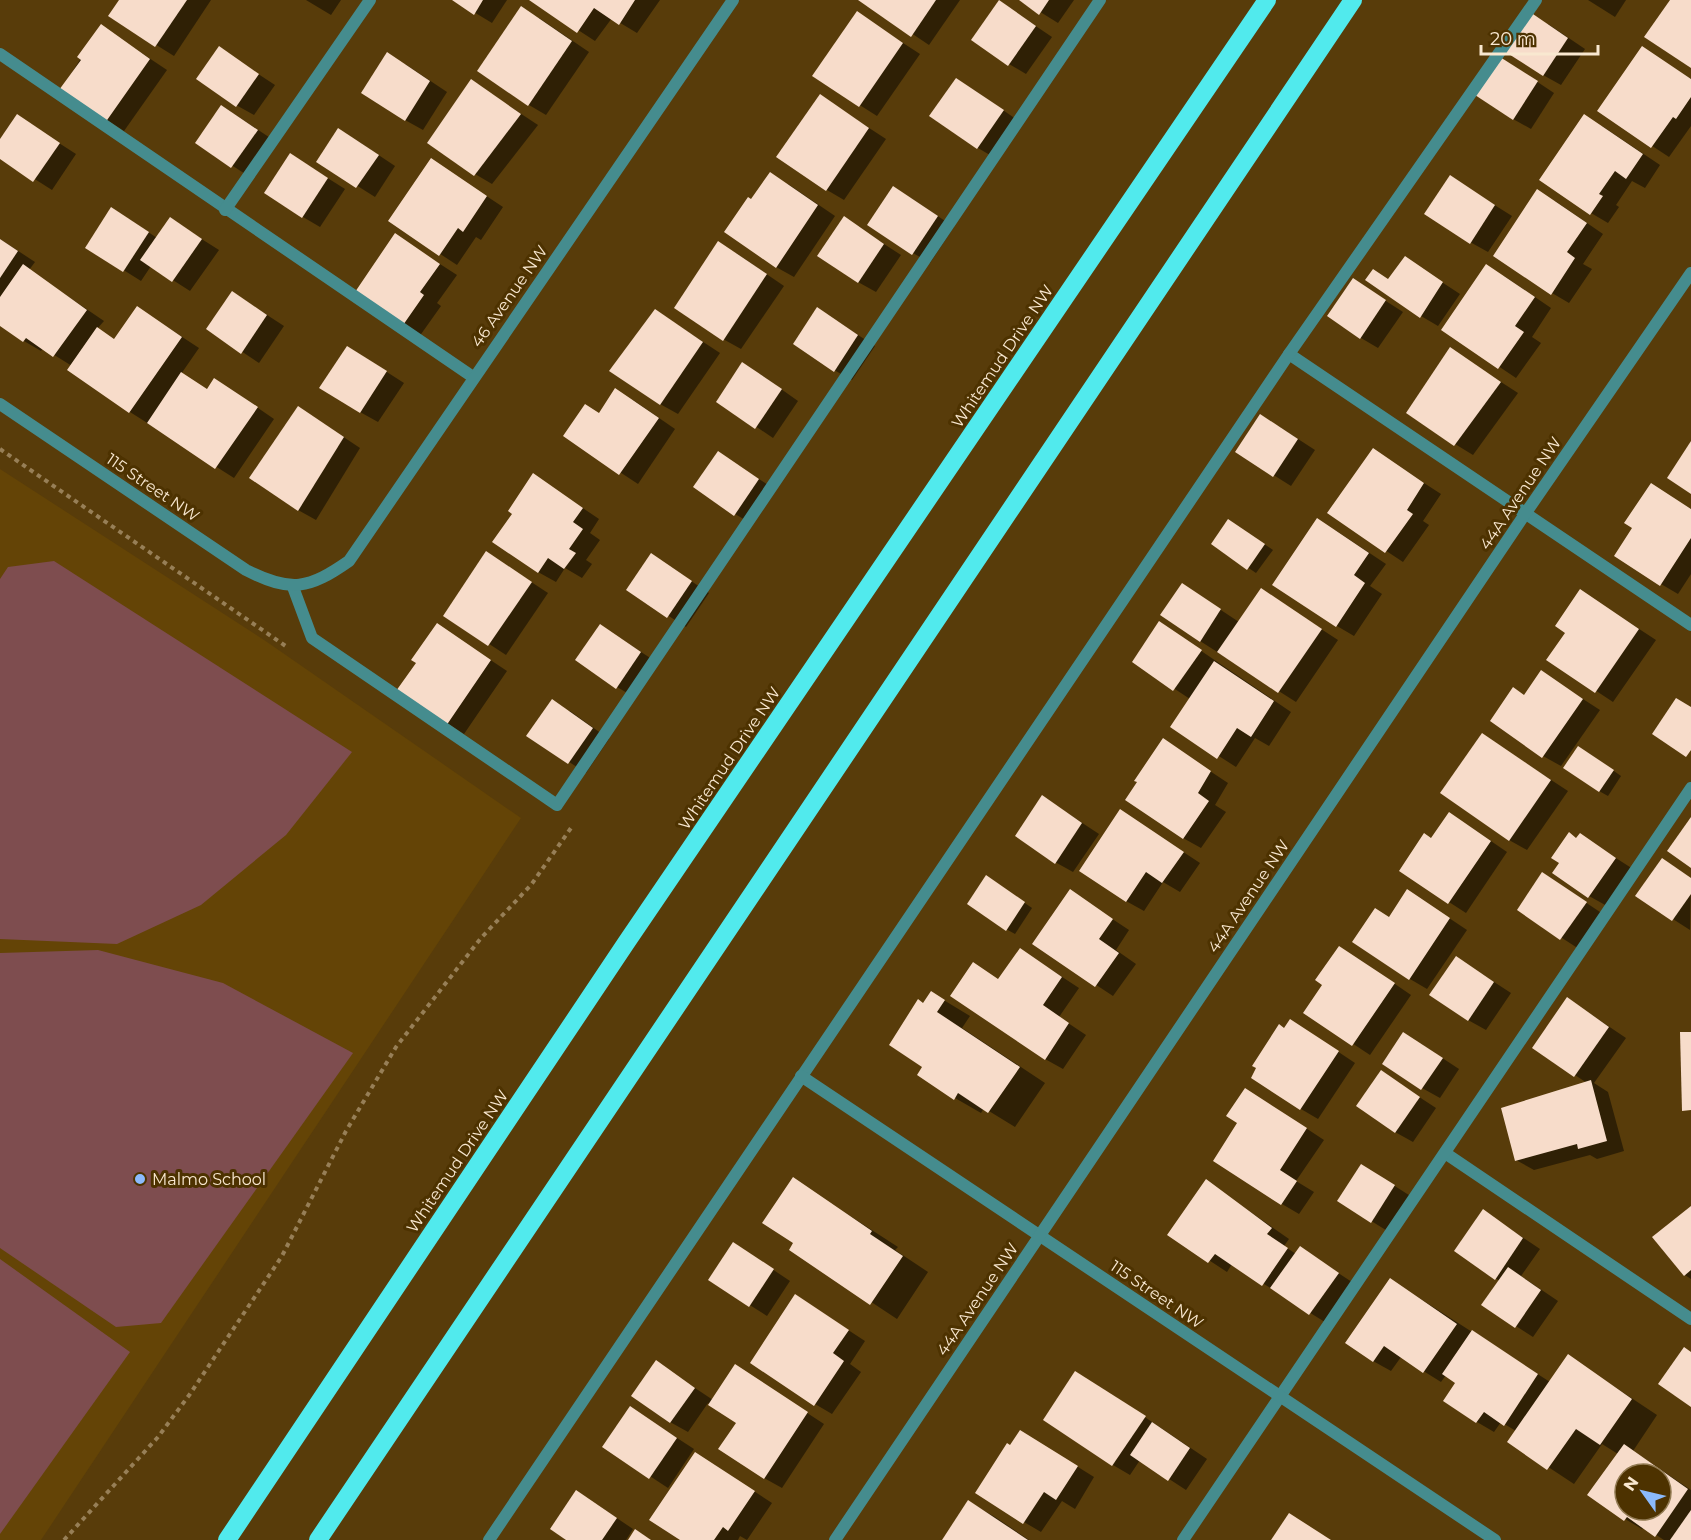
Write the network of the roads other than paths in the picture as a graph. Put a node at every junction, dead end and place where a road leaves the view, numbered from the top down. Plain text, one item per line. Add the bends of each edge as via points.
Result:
1 (370, 0) edge
2 (732, 0) edge
3 (1100, 0) edge
4 (1267, 0) edge
5 (1353, 0) edge
6 (1536, 0) edge
7 (0, 54) edge
8 (225, 210) junction
9 (1691, 273) edge
10 (1289, 354) junction
11 (473, 377) junction
12 (0, 404) edge
13 (1525, 514) junction
14 (293, 587) junction
15 (1691, 625) edge
16 (1691, 788) edge
17 (801, 1076) junction
18 (1445, 1153) junction
19 (1040, 1235) junction
20 (1691, 1319) edge
21 (1280, 1396) junction
22 (227, 1540) edge
23 (318, 1540) edge
24 (489, 1540) edge
25 (835, 1540) edge
26 (1183, 1540) edge
27 (1495, 1540) edge

1 - 8 street
2 - 11 street, 46 Avenue NW
3 - 14 street via 557,805 312,638
4 - 22 highway, Whitemud Drive NW via 633,933
5 - 23 highway
6 - 10 street
7 - 8 street
8 - 11 street
9 - 13 street, 44A Avenue NW
10 - 13 street
10 - 17 street
11 - 14 street, 46 Avenue NW via 349,561 315,583
12 - 14 street, 115 Street NW via 246,570
13 - 15 street
13 - 19 street, 44A Avenue NW
16 - 18 street
17 - 19 street, 115 Street NW
17 - 24 street
18 - 20 street
18 - 21 street
19 - 21 street, 115 Street NW
19 - 25 street, 44A Avenue NW
21 - 26 street
21 - 27 street, 115 Street NW

